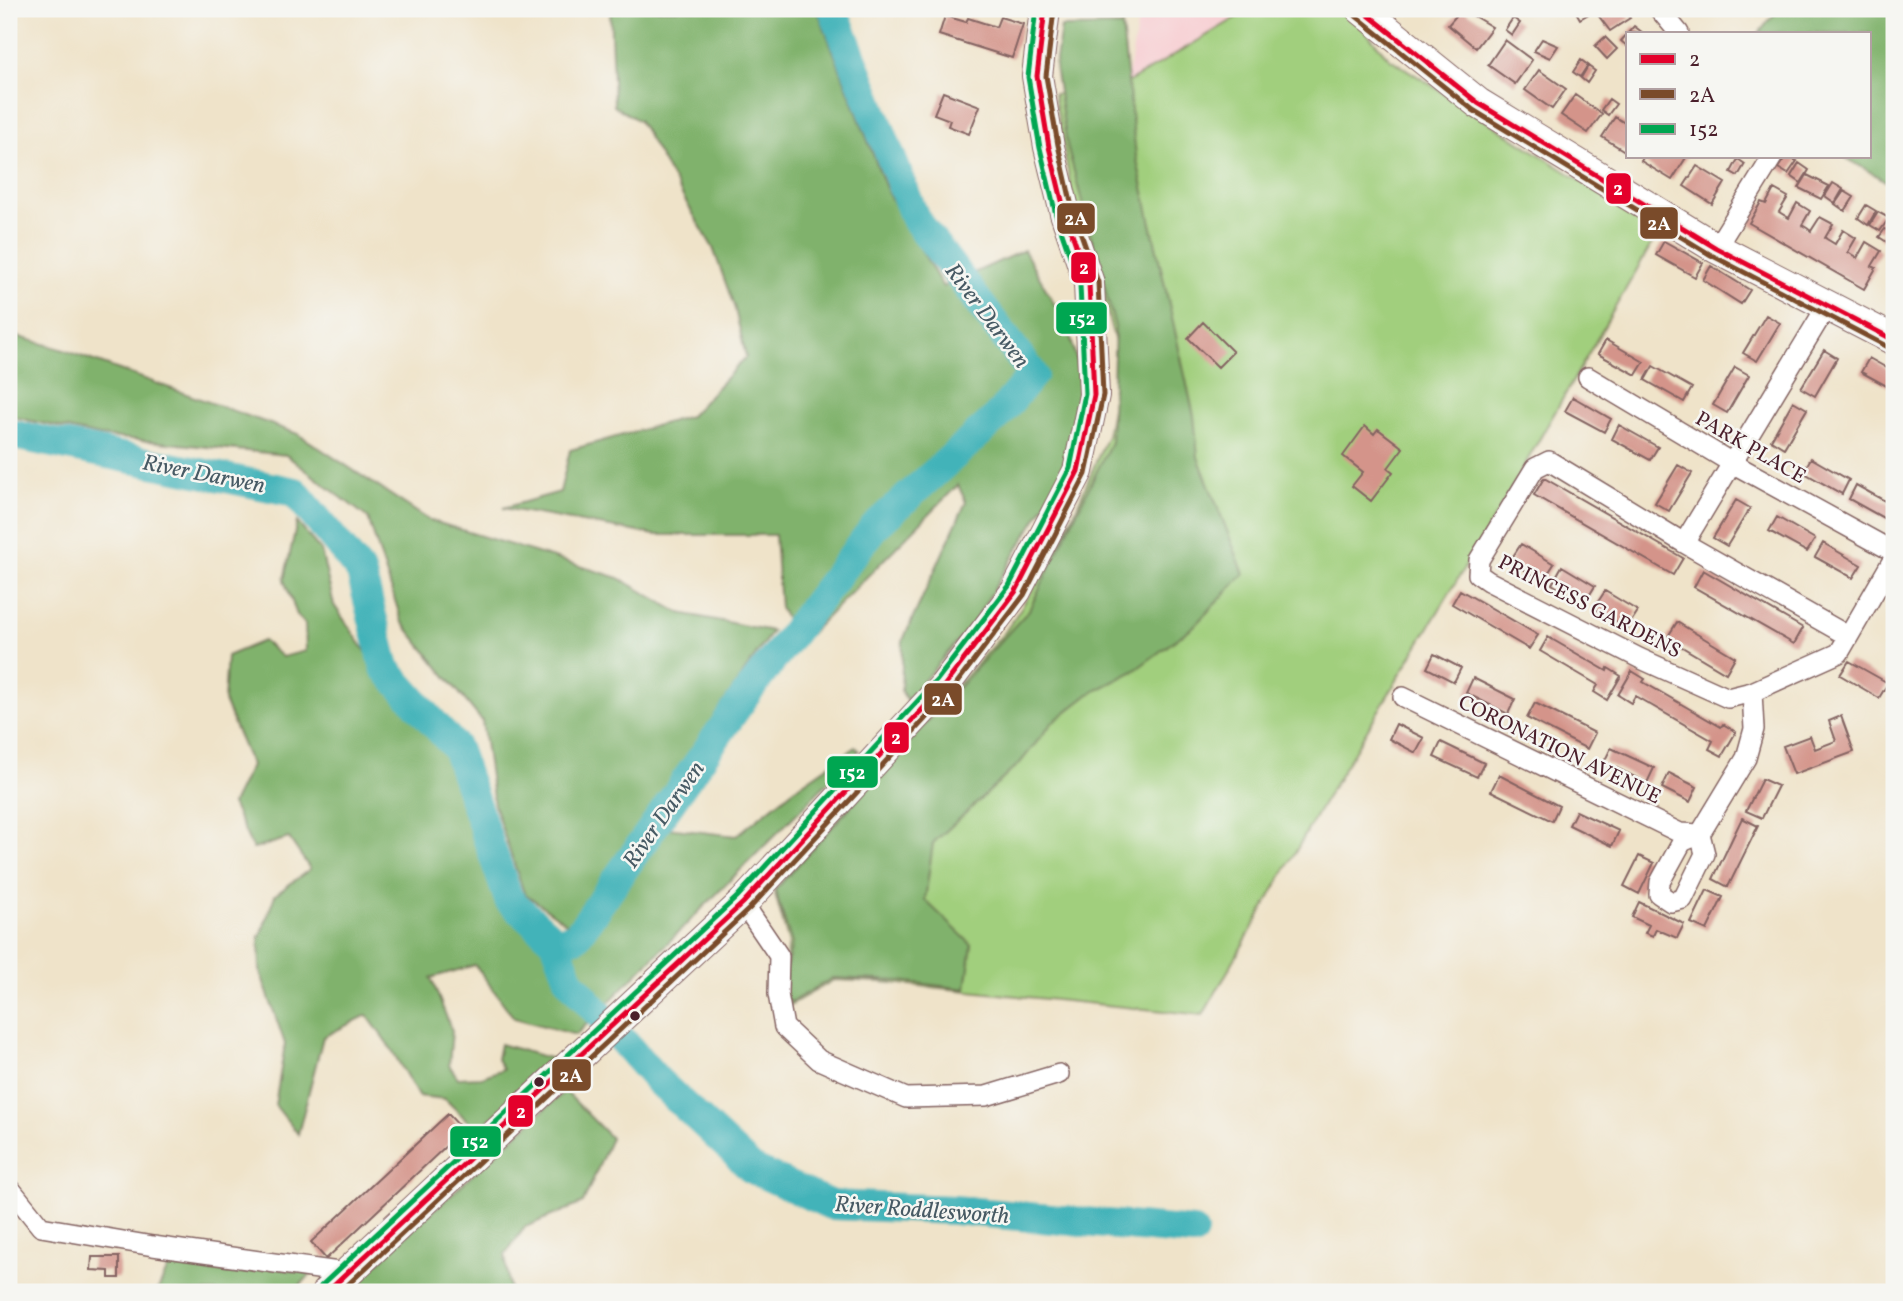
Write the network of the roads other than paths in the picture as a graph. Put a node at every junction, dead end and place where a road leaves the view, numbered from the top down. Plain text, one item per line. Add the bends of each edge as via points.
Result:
1 (1045, 9) edge
2 (1361, 9) edge
3 (1659, 9) edge
4 (1678, 32) edge
5 (1772, 158) edge
6 (1716, 248) junction
7 (1827, 306) junction
8 (1894, 340) edge
9 (1588, 377) dead end
10 (1732, 464) junction
11 (1684, 543) junction
12 (1894, 552) edge
13 (1894, 558) edge
14 (1848, 636) junction
15 (1752, 692) junction
16 (1403, 697) dead end
17 (743, 903) junction
18 (1059, 1074) dead end
19 (9, 1187) edge
20 (337, 1283) edge

1 - 17 main road via 1037,76 1065,213 1089,282 1094,395 1078,471 1016,591 944,686
2 - 6 main road via 1478,103
3 - 4 street
5 - 6 street
6 - 7 main road
7 - 8 main road
7 - 10 street
9 - 10 street, PARK PLACE
10 - 11 street
10 - 12 street, PARK PLACE
11 - 14 street, PRINCESS GARDENS
11 - 15 street, PRINCESS GARDENS via 1549,461 1535,468 1479,560 1478,574 1639,658 1728,698
13 - 14 street, PRINCESS GARDENS
14 - 15 street, PRINCESS GARDENS via 1839,653
15 - 16 street, CORONATION AVENUE via 1754,729 1746,758 1700,834 1680,833
17 - 18 street via 779,956 778,994 784,1027 837,1070 906,1098 986,1096
17 - 20 main road
19 - 20 street via 41,1227

